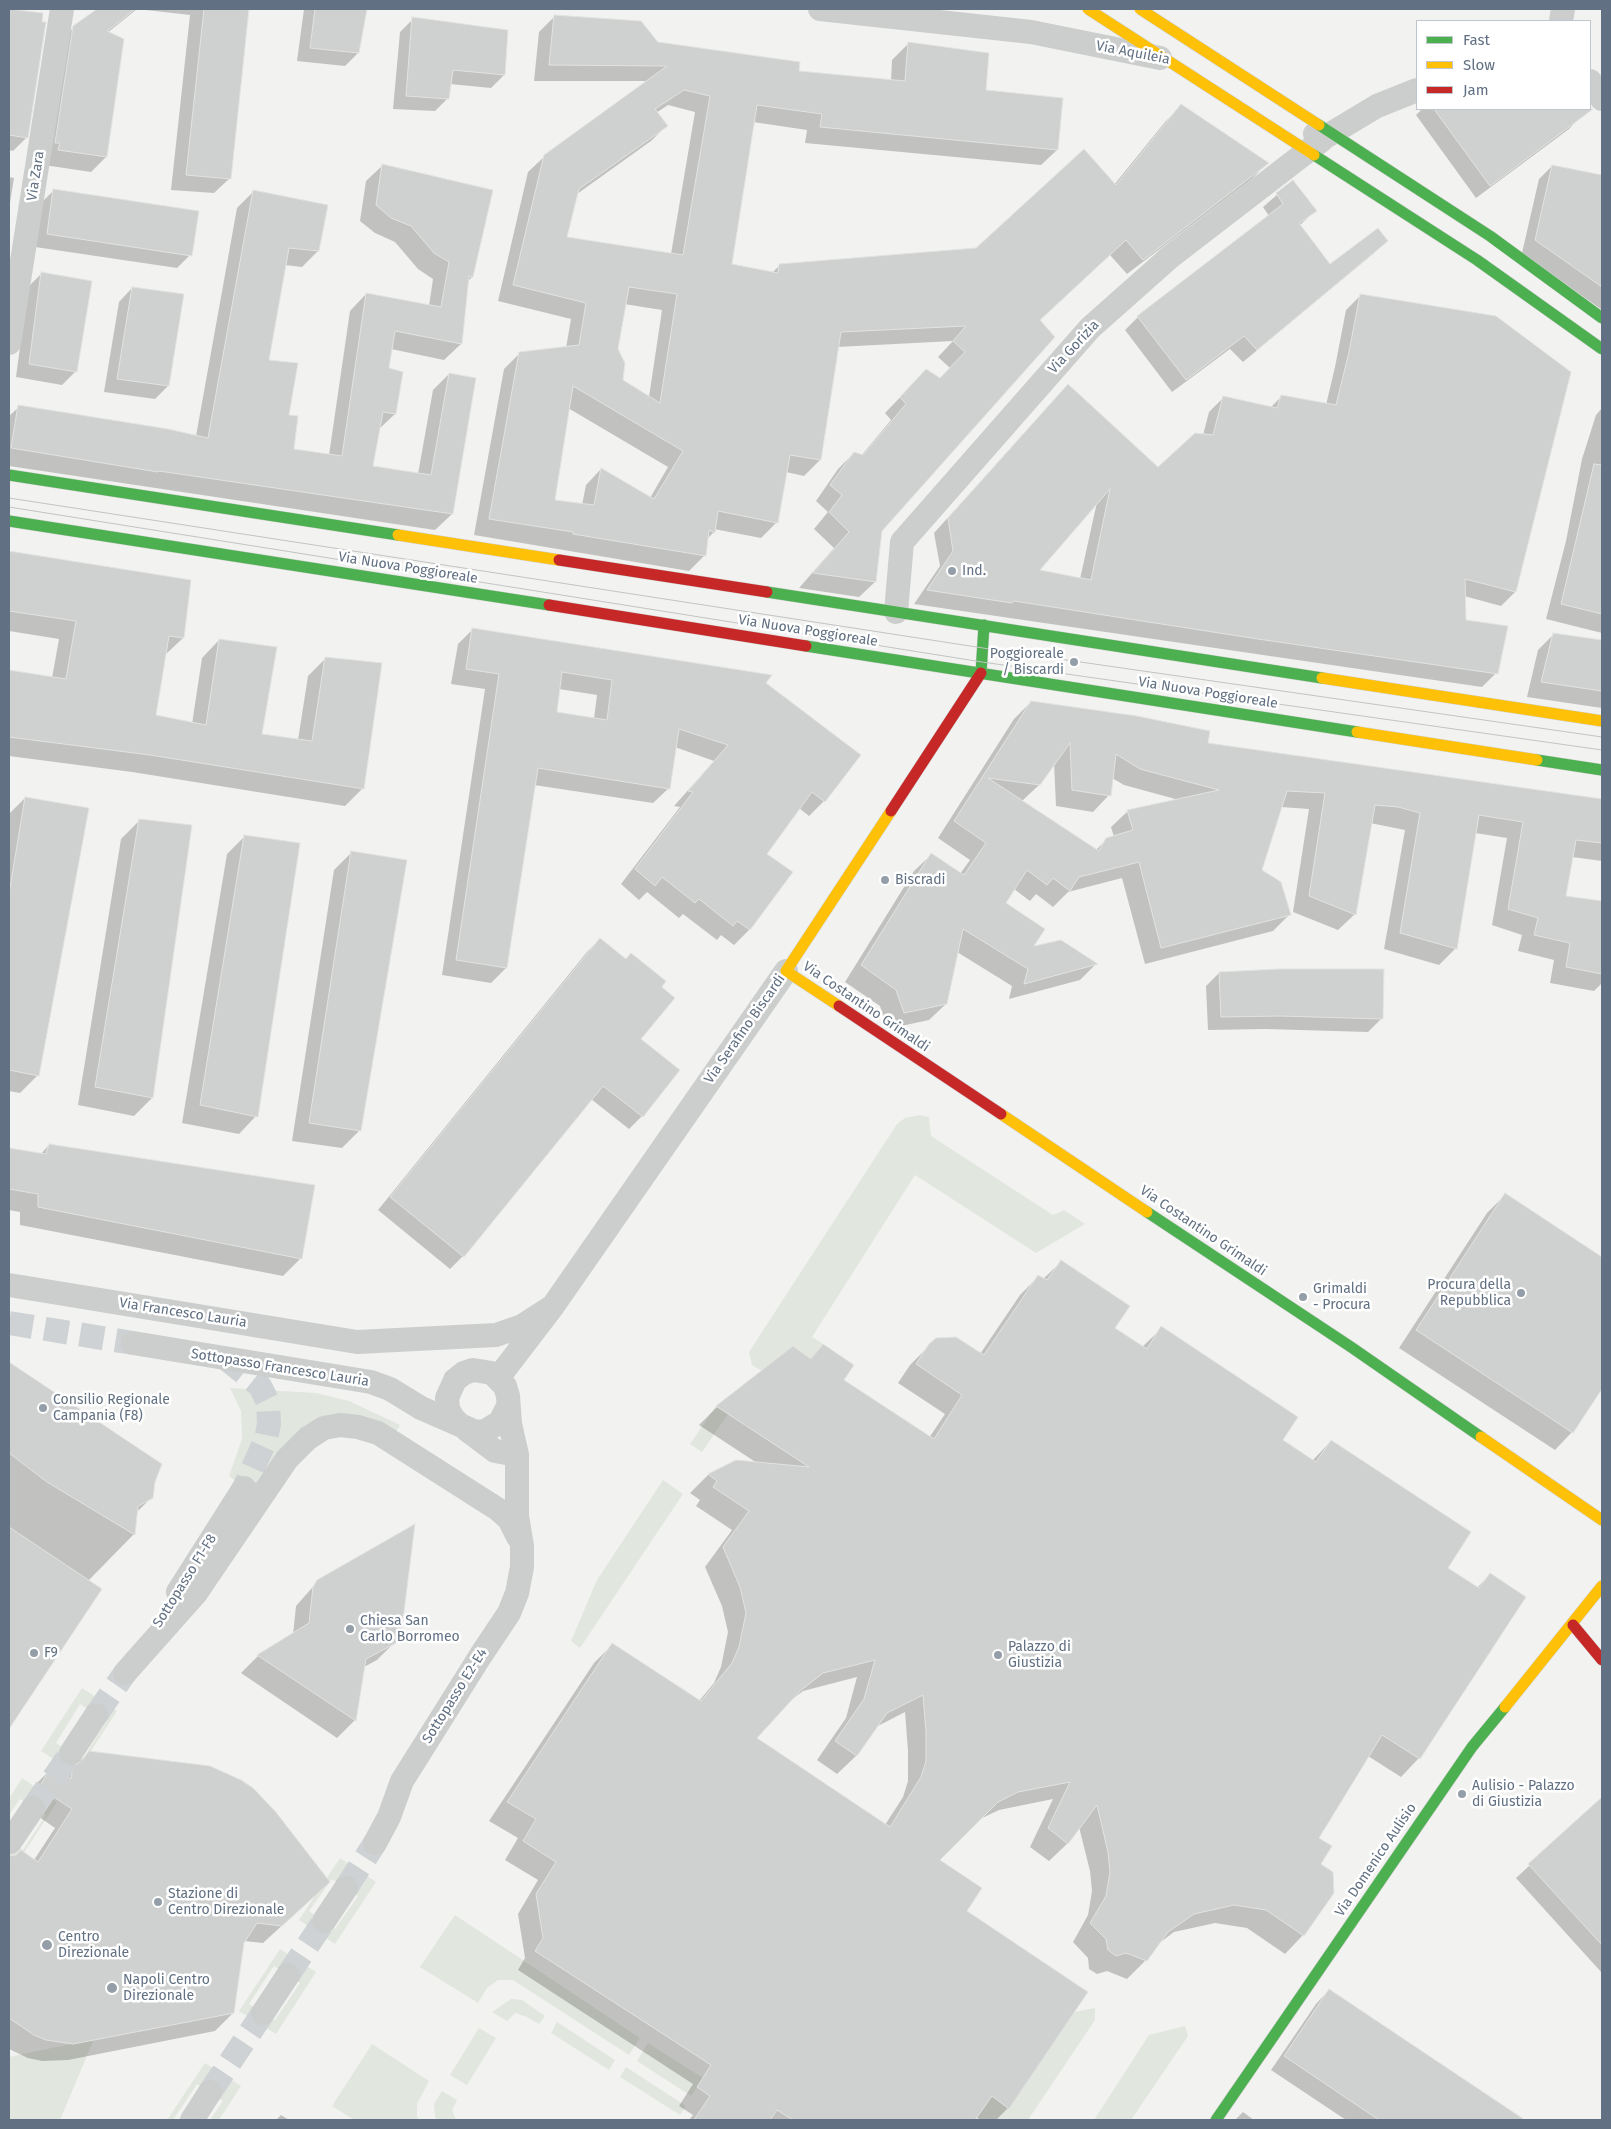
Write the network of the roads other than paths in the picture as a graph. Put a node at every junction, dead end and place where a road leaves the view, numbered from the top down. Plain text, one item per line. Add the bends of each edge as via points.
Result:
1 (62, 9) edge
2 (820, 9) edge
3 (1088, 9) edge
4 (1140, 9) edge
5 (1591, 83) edge
6 (1416, 90) edge
7 (1602, 100) edge
8 (1327, 136) junction
9 (1602, 318) edge
10 (9, 342) edge
11 (1602, 349) edge
12 (9, 475) edge
13 (9, 521) edge
14 (896, 612) junction
15 (984, 625) junction
16 (981, 673) junction
17 (1602, 721) edge
18 (1602, 770) edge
19 (786, 971) junction
20 (9, 1285) edge
21 (554, 1306) junction
22 (436, 1338) junction
23 (134, 1343) tunnel mouth
24 (491, 1374) junction
25 (508, 1406) junction
26 (464, 1427) junction
27 (517, 1456) junction
28 (244, 1488) tunnel mouth
29 (1602, 1520) edge
30 (522, 1546) junction
31 (1602, 1586) edge
32 (1573, 1625) junction
33 (1602, 1660) edge
34 (96, 1715) tunnel mouth
35 (71, 1753) tunnel mouth
36 (33, 1808) tunnel mouth
37 (10, 1842) dead end
38 (376, 1843) tunnel mouth
39 (346, 1888) tunnel mouth
40 (324, 1921) tunnel mouth
41 (288, 1975) tunnel mouth
42 (263, 2013) tunnel mouth
43 (210, 2092) tunnel mouth
44 (192, 2120) edge
45 (1216, 2120) edge

1 - 10 street, Via Zara
2 - 8 street, Via Aquileia via 1031,32 1206,67 1304,128
3 - 11 main road, bridge via 1477,260
4 - 9 main road, bridge via 1490,236
5 - 7 street
6 - 8 street via 1377,106
8 - 14 street, Via Gorizia via 1170,256 1090,328 902,542
12 - 14 main road
13 - 16 main road, Via Nuova Poggioreale
14 - 15 main road
15 - 16 main road
15 - 17 main road
16 - 18 main road, Via Nuova Poggioreale
16 - 19 main road, Via Serafino Biscardi
19 - 21 street, Via Serafino Biscardi
19 - 29 main road, Via Costantino Grimaldi via 1351,1347
20 - 22 street, Via Francesco Lauria via 356,1342
21 - 22 street, Via Francesco Lauria via 522,1326 496,1335
21 - 24 street, Via Serafino Biscardi
22 - 24 street
23 - 26 street, Sottopasso Francesco Lauria via 371,1382
24 - 25 street via 505,1386
24 - 26 street via 474,1370 464,1373 450,1388 448,1408 452,1418
25 - 26 street via 493,1428 476,1432
25 - 27 street, Sottopasso E2-E4
26 - 27 street via 495,1451
27 - 30 street, Sottopasso E2-E4
28 - 30 street, Sottopasso F1-F8 via 125,1673 196,1593 287,1459 308,1438 324,1428 340,1425 358,1427 378,1433 399,1445 499,1510 512,1523
30 - 38 street, Sottopasso E2-E4 via 517,1594 509,1613 402,1781
31 - 32 main road, Via Domenico Aulisio
32 - 33 main road
32 - 45 main road, Via Domenico Aulisio via 1472,1747
34 - 35 street
36 - 37 street
39 - 40 street
41 - 42 street
43 - 44 street

